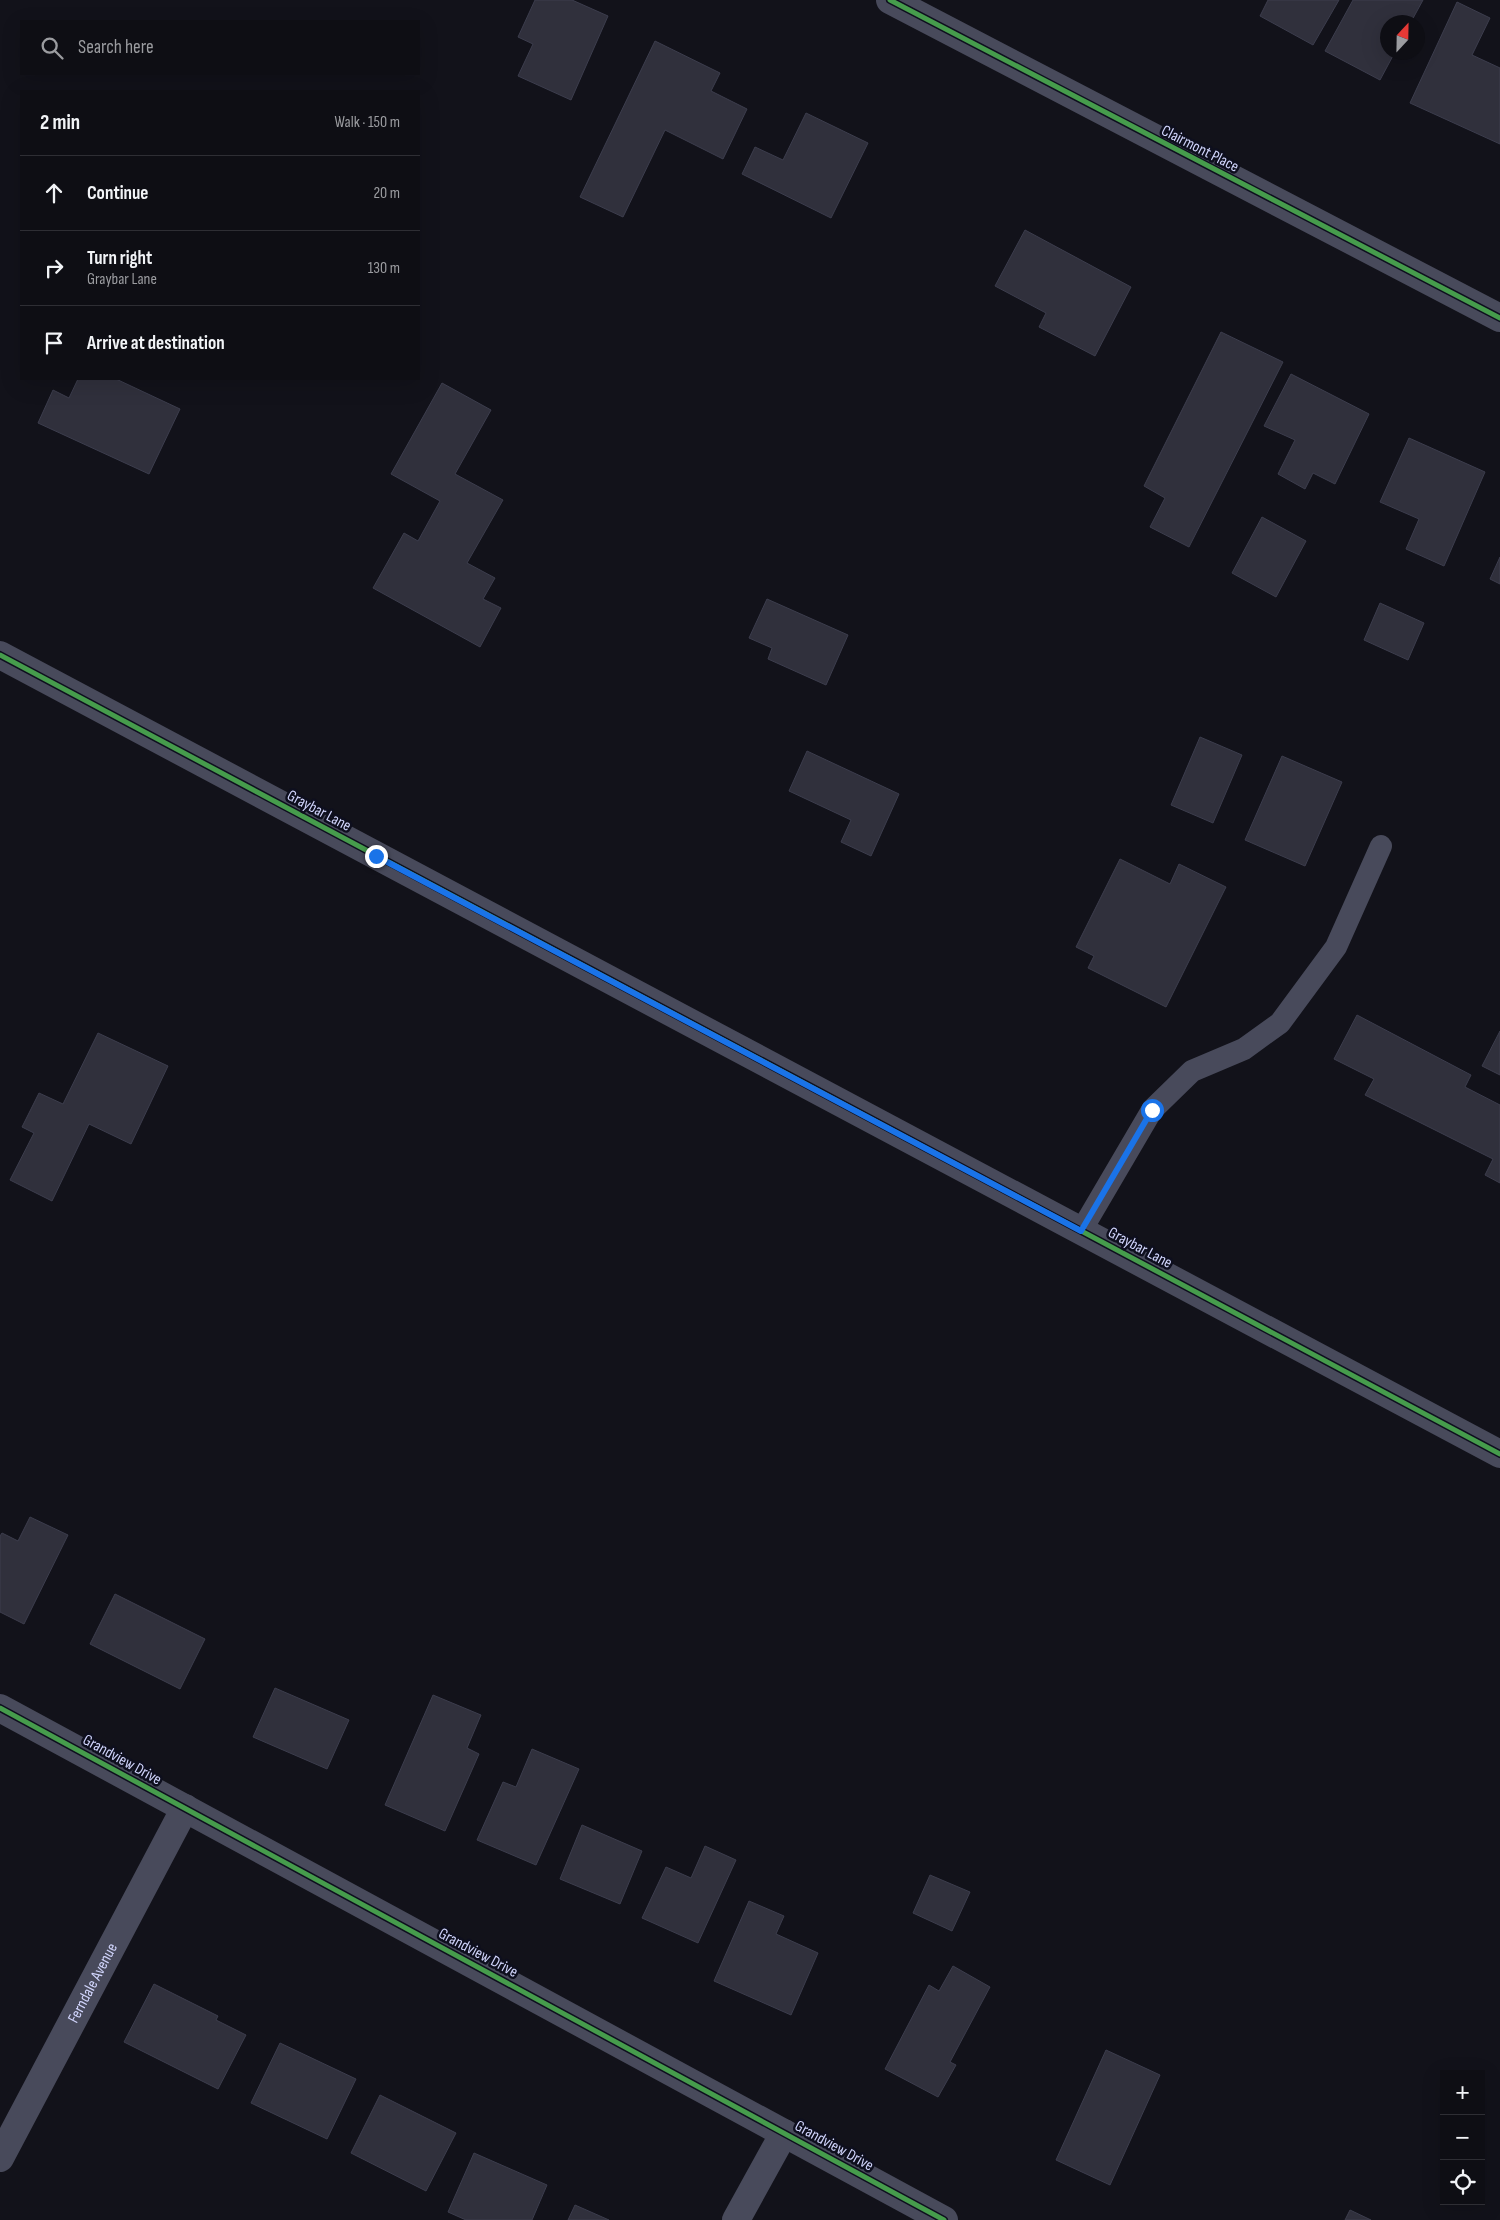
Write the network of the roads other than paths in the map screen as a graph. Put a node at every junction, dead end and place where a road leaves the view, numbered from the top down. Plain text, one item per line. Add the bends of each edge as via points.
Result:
1 (890, 0) edge
2 (1500, 318) edge
3 (0, 655) edge
4 (1381, 846) dead end
5 (1081, 1231) junction
6 (1500, 1454) edge
7 (0, 1708) edge
8 (185, 1808) junction
9 (784, 2133) junction
10 (0, 2158) edge
11 (736, 2220) edge
12 (944, 2220) edge

1 - 2 street, Clairmont Place
3 - 5 street, Graybar Lane
4 - 5 lane via 1336,947 1280,1023 1244,1049 1192,1071 1152,1110
5 - 6 street, Graybar Lane
7 - 8 street, Grandview Drive
8 - 9 street, Grandview Drive
8 - 10 street, Ferndale Avenue
9 - 11 street
9 - 12 street, Grandview Drive

